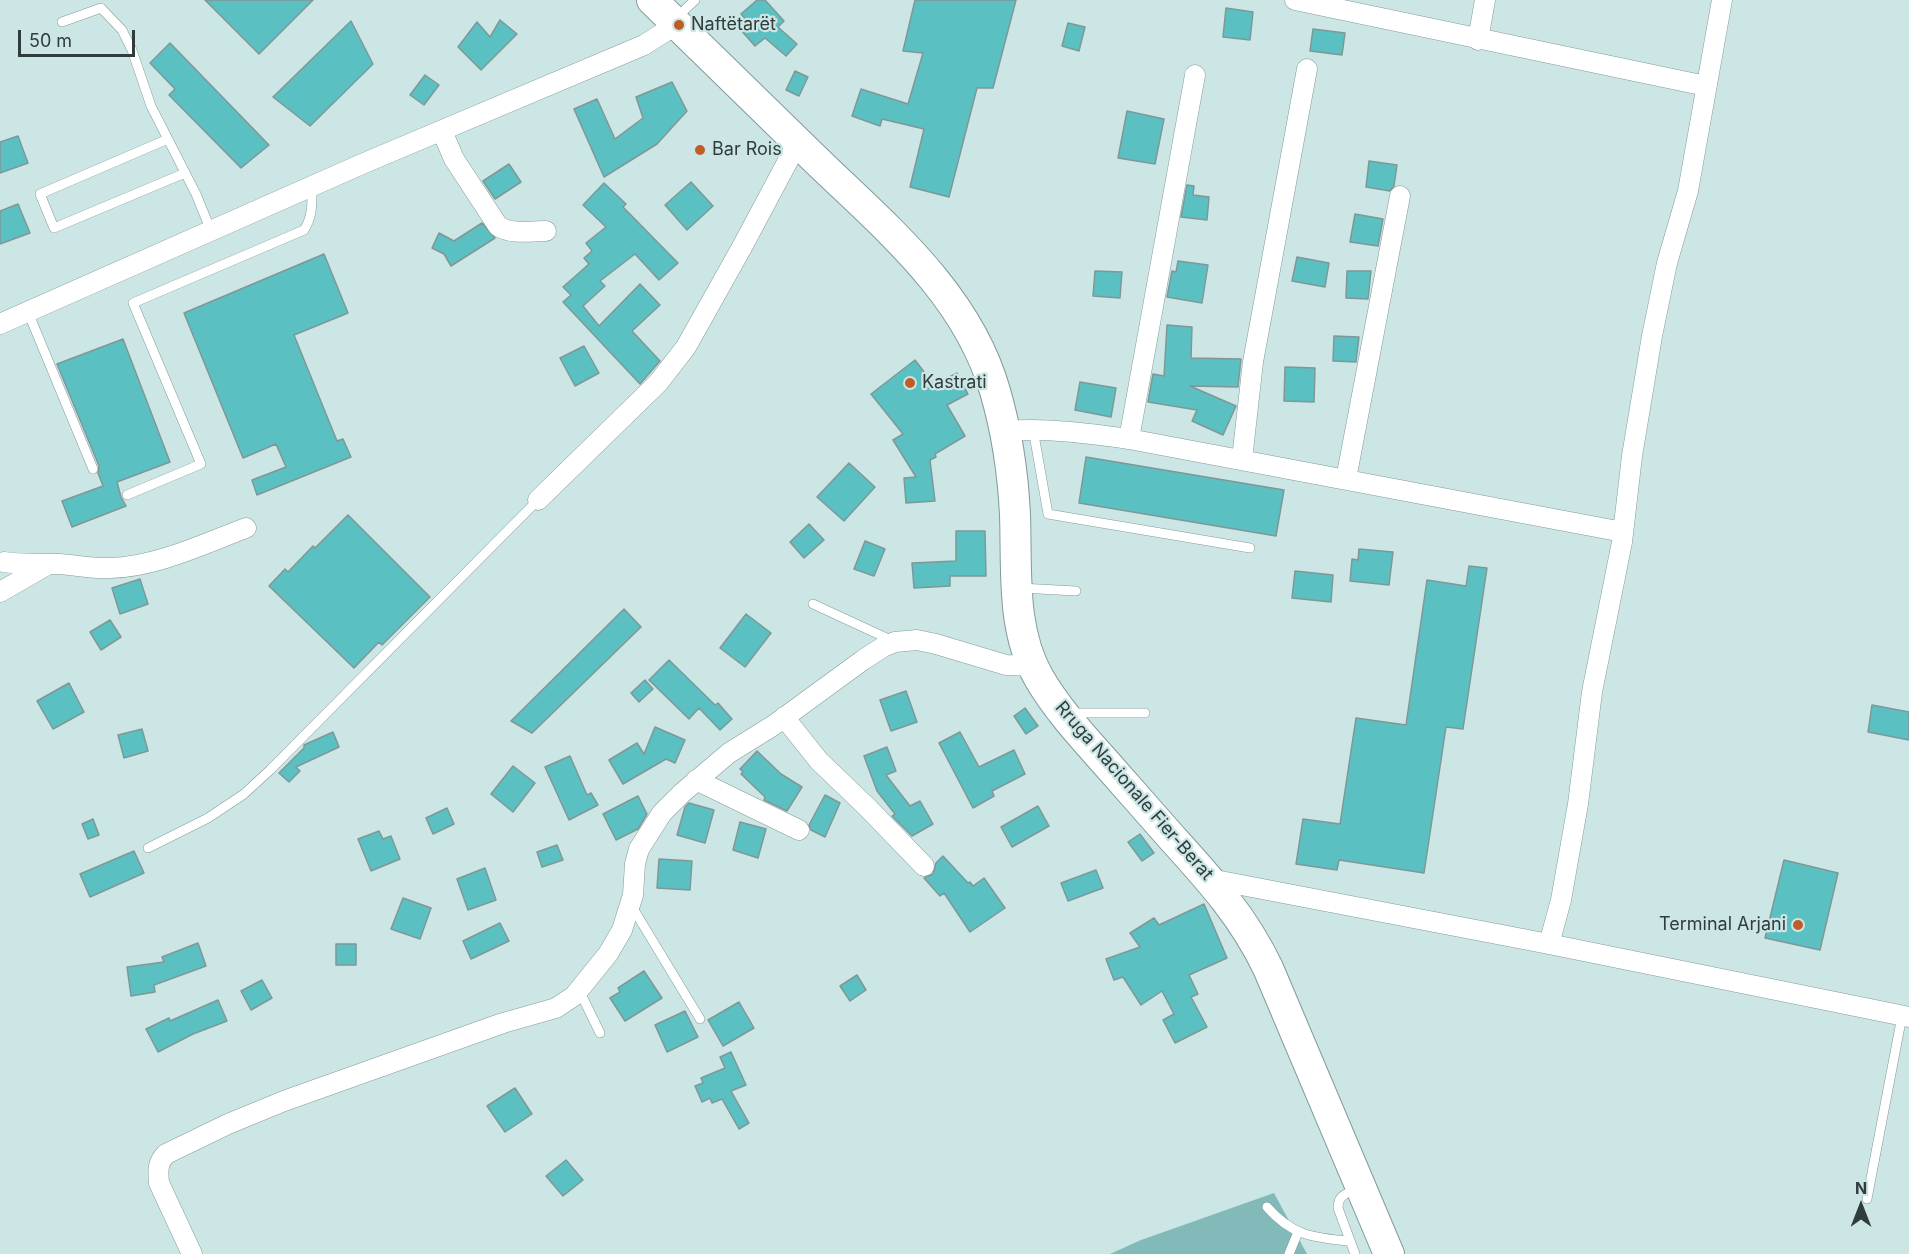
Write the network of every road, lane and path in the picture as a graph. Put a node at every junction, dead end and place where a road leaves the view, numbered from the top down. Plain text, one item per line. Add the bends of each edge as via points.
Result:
1 (652, 0) edge
2 (694, 0) edge
3 (1295, 0) edge
4 (1485, 0) edge
5 (1722, 0) edge
6 (674, 21) junction
7 (62, 22) dead end
8 (1478, 40) junction
9 (1307, 69) dead end
10 (1195, 75) dead end
11 (1706, 86) junction
12 (442, 130) junction
13 (168, 139) junction
14 (798, 142) junction
15 (185, 173) junction
16 (312, 186) junction
17 (1400, 196) dead end
18 (211, 231) junction
19 (546, 231) dead end
20 (28, 312) junction
21 (0, 324) edge
22 (1019, 430) junction
23 (1129, 439) junction
24 (1242, 459) junction
25 (93, 470) dead end
26 (1346, 479) junction
27 (127, 495) dead end
28 (538, 500) joint
29 (246, 528) dead end
30 (1623, 532) junction
31 (1250, 548) dead end
32 (2, 558) edge
33 (49, 564) junction
34 (8, 587) edge
35 (1017, 588) junction
36 (1076, 591) dead end
37 (813, 604) dead end
38 (895, 642) junction
39 (1033, 666) junction
40 (1064, 713) junction
41 (1145, 713) dead end
42 (784, 717) junction
43 (696, 780) junction
44 (799, 830) dead end
45 (148, 848) dead end
46 (924, 866) dead end
47 (1210, 879) junction
48 (631, 905) junction
49 (1549, 944) junction
50 (579, 990) junction
51 (1905, 1016) edge
52 (700, 1018) dead end
53 (600, 1033) dead end
54 (1360, 1187) junction
55 (1867, 1199) dead end
56 (1266, 1207) dead end
57 (1298, 1232) junction
58 (1350, 1241) junction
59 (192, 1254) edge
60 (1288, 1254) edge
61 (1355, 1254) edge
62 (1389, 1254) edge

1 - 6 main road, Rruga Nacionale Fier-Berat
2 - 6 lane
3 - 8 street
4 - 8 street
5 - 11 street
6 - 12 street via 644,45
6 - 14 main road, Rruga Nacionale Fier-Berat
7 - 13 lane via 101,8 122,30
8 - 11 street
9 - 24 street via 1253,362
10 - 23 street
11 - 30 street via 1688,191 1654,326
12 - 16 street
12 - 19 street via 454,159 498,226 517,232
13 - 15 lane
13 - 15 lane via 40,194 54,228
14 - 22 main road, Rruga Nacionale Fier-Berat via 907,249 955,305
14 - 28 street via 686,347 658,383
15 - 18 lane
16 - 18 street
16 - 27 lane via 312,212 304,230 133,303 201,464
17 - 26 street
18 - 20 street
20 - 21 street
20 - 25 lane
22 - 23 street
22 - 31 lane via 1048,514
22 - 35 main road, Rruga Nacionale Fier-Berat via 1012,469
23 - 24 street
24 - 26 street
26 - 30 street
28 - 45 lane via 244,794 208,818
29 - 33 street via 155,561 130,566
30 - 49 street via 1592,692 1561,900
32 - 33 street via 19,564
32 - 34 street
33 - 34 street
35 - 36 lane
35 - 39 main road, Rruga Nacionale Fier-Berat via 1021,629
37 - 38 lane
38 - 39 street via 917,640 1006,665
38 - 42 street via 863,660
39 - 40 main road, Rruga Nacionale Fier-Berat
40 - 41 lane
40 - 47 main road, Rruga Nacionale Fier-Berat
42 - 43 street
42 - 46 street via 819,761
43 - 44 street
43 - 48 street via 662,813 639,849
47 - 49 street
47 - 54 main road, Rruga Nacionale Fier-Berat via 1249,932 1269,968
48 - 50 street via 608,954
48 - 52 lane
49 - 51 street
50 - 53 lane
50 - 59 street via 556,1008 284,1101 166,1154 160,1161 159,1183
51 - 55 lane
54 - 58 lane via 1338,1200
54 - 62 main road, Rruga Nacionale Fier-Berat
56 - 57 lane via 1285,1226
57 - 58 lane
57 - 60 lane
58 - 61 lane

